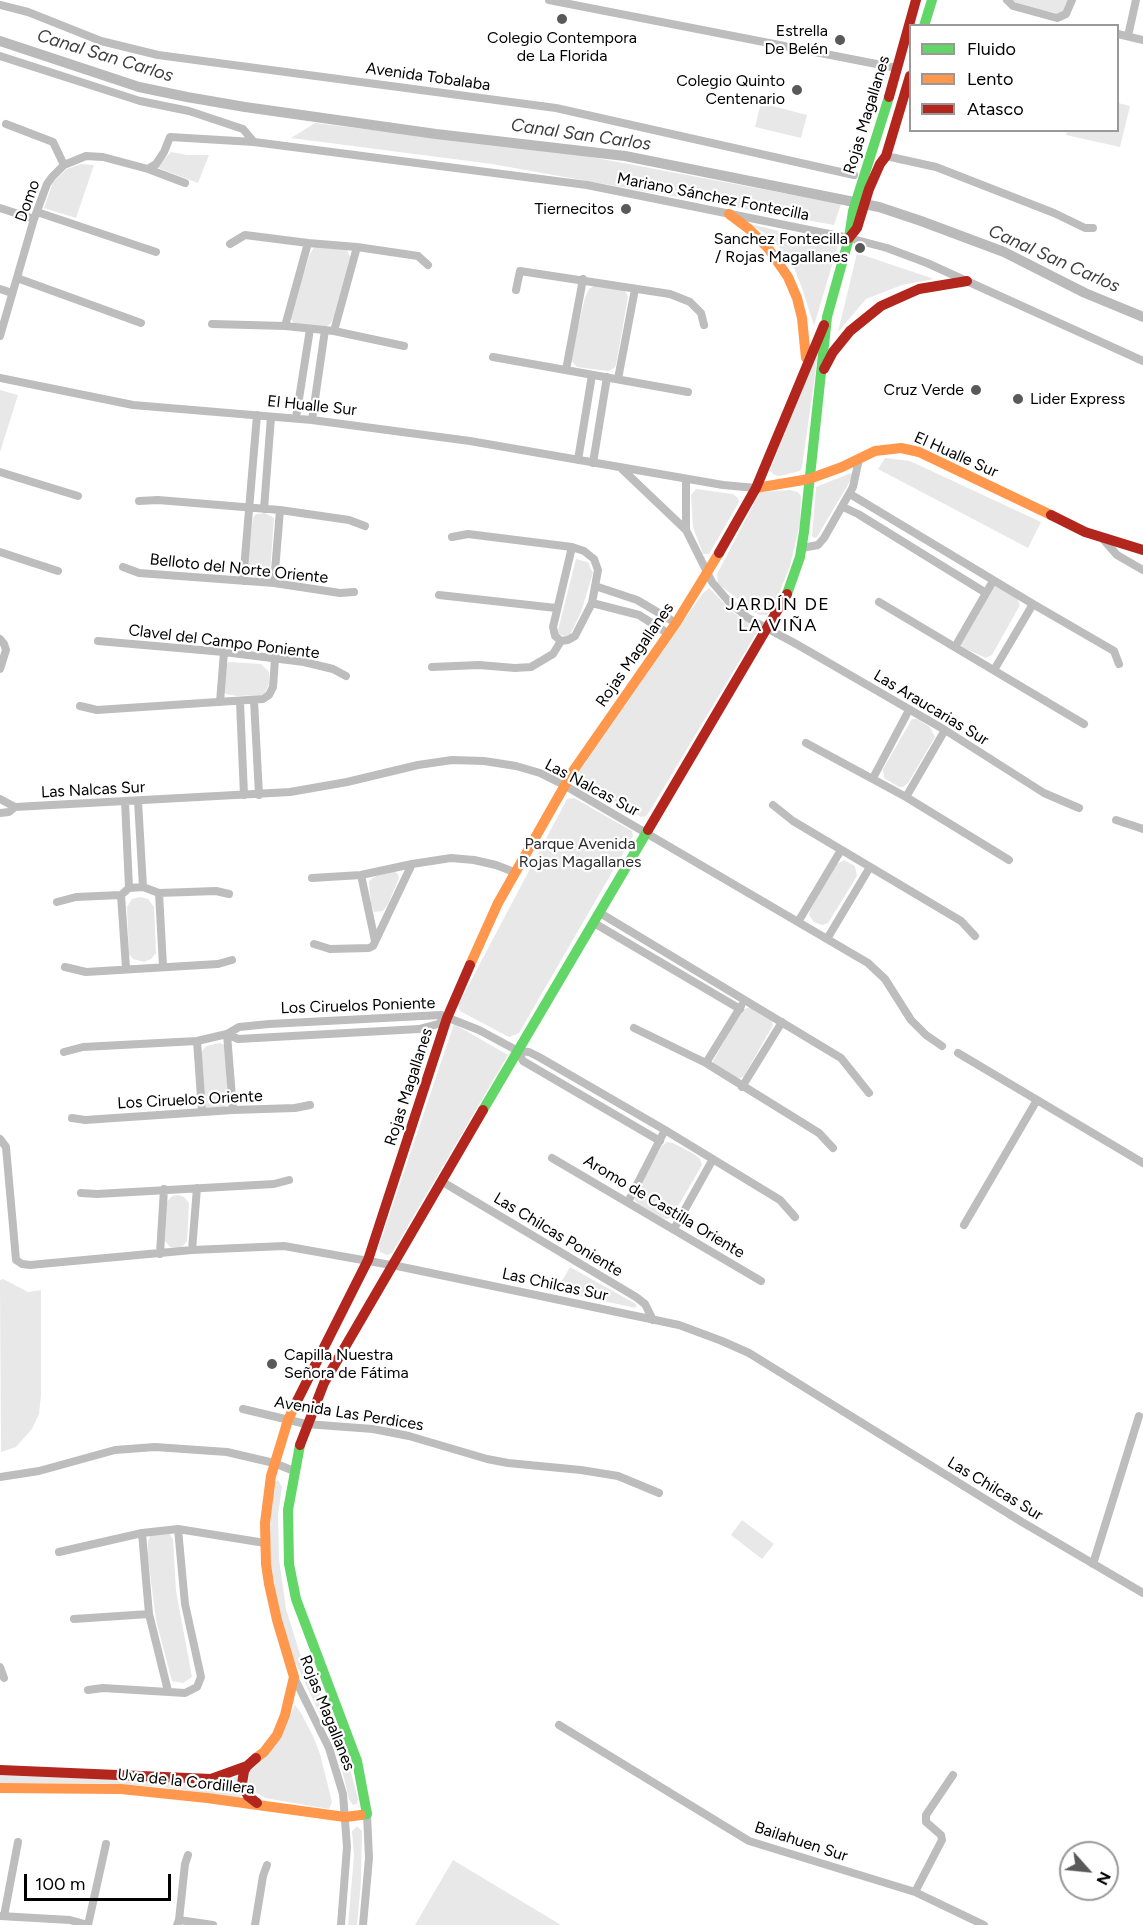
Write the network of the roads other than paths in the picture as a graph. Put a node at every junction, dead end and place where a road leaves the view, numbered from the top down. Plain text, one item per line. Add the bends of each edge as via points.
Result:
1 (549, 0) edge
2 (916, 0) edge
3 (932, 0) edge
4 (1007, 0) edge
5 (1072, 0) edge
6 (1136, 0) edge
7 (0, 5) edge
8 (909, 24) edge
9 (925, 24) edge
10 (909, 25) edge
11 (1119, 34) edge
12 (1128, 36) junction
13 (1143, 40) edge
14 (0, 56) edge
15 (897, 68) junction
16 (909, 79) edge
17 (885, 113) junction
18 (899, 114) junction
19 (6, 124) dead end
20 (254, 142) junction
21 (875, 142) junction
22 (886, 156) junction
23 (64, 165) junction
24 (148, 170) junction
25 (854, 175) dead end
26 (185, 183) dead end
27 (864, 191) junction
28 (0, 208) edge
29 (729, 214) junction
30 (36, 216) junction
31 (1092, 228) dead end
32 (849, 238) junction
33 (308, 243) junction
34 (230, 244) dead end
35 (357, 246) junction
36 (156, 252) dead end
37 (428, 265) dead end
38 (16, 278) junction
39 (582, 279) junction
40 (967, 282) junction
41 (635, 289) junction
42 (0, 290) edge
43 (516, 290) dead end
44 (12, 293) junction
45 (828, 316) junction
46 (141, 323) dead end
47 (212, 324) dead end
48 (285, 326) junction
49 (704, 326) dead end
50 (310, 329) junction
51 (325, 330) junction
52 (334, 331) junction
53 (0, 336) edge
54 (404, 346) dead end
55 (494, 357) dead end
56 (1143, 361) edge
57 (806, 363) junction
58 (566, 370) junction
59 (592, 375) junction
60 (821, 375) junction
61 (608, 377) junction
62 (0, 378) edge
63 (618, 379) junction
64 (688, 392) dead end
65 (257, 416) junction
66 (271, 417) junction
67 (296, 418) junction
68 (312, 420) junction
69 (859, 459) junction
70 (579, 460) junction
71 (593, 463) junction
72 (621, 469) junction
73 (0, 472) edge
74 (686, 479) junction
75 (809, 479) junction
76 (756, 488) junction
77 (850, 494) junction
78 (78, 496) dead end
79 (139, 501) dead end
80 (843, 507) junction
81 (250, 508) junction
82 (264, 508) junction
83 (280, 510) junction
84 (365, 526) dead end
85 (686, 530) junction
86 (452, 537) dead end
87 (1102, 539) junction
88 (572, 548) junction
89 (802, 548) junction
90 (1143, 550) edge
91 (0, 552) edge
92 (123, 567) dead end
93 (1143, 570) edge
94 (58, 571) dead end
95 (707, 574) junction
96 (243, 581) junction
97 (993, 581) junction
98 (274, 583) junction
99 (596, 586) junction
100 (354, 592) dead end
101 (986, 593) junction
102 (439, 595) dead end
103 (879, 602) dead end
104 (592, 603) junction
105 (1033, 604) junction
106 (556, 608) junction
107 (676, 623) junction
108 (769, 630) junction
109 (669, 634) junction
110 (0, 639) edge
111 (98, 641) dead end
112 (561, 641) junction
113 (955, 647) junction
114 (224, 652) junction
115 (275, 659) junction
116 (1119, 664) dead end
117 (432, 667) dead end
118 (0, 669) edge
119 (994, 670) junction
120 (346, 676) dead end
121 (254, 700) junction
122 (220, 702) junction
123 (240, 702) junction
124 (80, 706) dead end
125 (909, 710) junction
126 (1084, 724) dead end
127 (945, 730) junction
128 (806, 742) dead end
129 (873, 778) junction
130 (564, 785) junction
131 (244, 795) junction
132 (259, 795) junction
133 (906, 796) junction
134 (0, 799) edge
135 (124, 801) junction
136 (138, 801) junction
137 (773, 804) dead end
138 (15, 807) junction
139 (1080, 808) dead end
140 (0, 813) edge
141 (1116, 820) dead end
142 (1143, 829) edge
143 (648, 833) junction
144 (841, 850) junction
145 (1009, 860) dead end
146 (412, 864) junction
147 (870, 867) junction
148 (514, 873) junction
149 (361, 875) junction
150 (312, 878) dead end
151 (143, 887) junction
152 (129, 888) junction
153 (159, 893) junction
154 (229, 894) dead end
155 (121, 895) junction
156 (57, 902) dead end
157 (600, 913) junction
158 (798, 922) junction
159 (594, 923) junction
160 (975, 936) dead end
161 (827, 939) junction
162 (375, 943) junction
163 (314, 944) dead end
164 (232, 960) dead end
165 (163, 966) junction
166 (65, 967) dead end
167 (126, 968) junction
168 (745, 999) junction
169 (740, 1009) junction
170 (447, 1018) junction
171 (782, 1022) junction
172 (634, 1028) dead end
173 (227, 1034) junction
174 (197, 1041) junction
175 (942, 1046) dead end
176 (518, 1051) junction
177 (64, 1052) dead end
178 (958, 1053) dead end
179 (706, 1063) junction
180 (742, 1087) junction
181 (869, 1093) dead end
182 (1037, 1100) junction
183 (310, 1105) dead end
184 (233, 1110) junction
185 (202, 1112) junction
186 (72, 1118) dead end
187 (665, 1130) junction
188 (0, 1139) edge
189 (660, 1141) junction
190 (833, 1148) dead end
191 (552, 1158) dead end
192 (713, 1159) junction
193 (1143, 1163) edge
194 (289, 1180) dead end
195 (441, 1181) junction
196 (196, 1188) junction
197 (164, 1190) junction
198 (81, 1192) dead end
199 (628, 1202) junction
200 (795, 1217) dead end
201 (964, 1225) dead end
202 (674, 1230) junction
203 (192, 1251) junction
204 (160, 1254) junction
205 (368, 1260) junction
206 (392, 1264) junction
207 (761, 1281) dead end
208 (653, 1320) junction
209 (243, 1409) dead end
210 (1139, 1416) dead end
211 (288, 1420) junction
212 (306, 1424) junction
213 (274, 1463) junction
214 (294, 1471) junction
215 (0, 1478) edge
216 (659, 1492) dead end
217 (178, 1529) junction
218 (142, 1533) junction
219 (265, 1543) junction
220 (59, 1552) dead end
221 (1093, 1564) junction
222 (1143, 1593) edge
223 (148, 1614) junction
224 (75, 1619) dead end
225 (0, 1667) edge
226 (294, 1677) junction
227 (4, 1678) dead end
228 (88, 1690) dead end
229 (168, 1691) junction
230 (559, 1725) dead end
231 (247, 1766) junction
232 (0, 1770) edge
233 (953, 1775) dead end
234 (0, 1788) edge
235 (258, 1804) junction
236 (367, 1814) junction
237 (345, 1817) junction
238 (18, 1842) dead end
239 (106, 1844) dead end
240 (188, 1855) dead end
241 (267, 1865) dead end
242 (915, 1892) junction
243 (2, 1916) edge
244 (178, 1922) edge
245 (88, 1925) edge
246 (213, 1925) edge
247 (255, 1925) edge
248 (341, 1925) edge
249 (363, 1925) edge
250 (984, 1925) edge

1 - 15 street
2 - 8 street, Rojas Magallanes
3 - 9 street
4 - 5 street via 1013,6 1057,18 1068,12
6 - 12 street
7 - 25 street, Avenida Tobalaba via 101,41 158,55 556,108
10 - 15 street, Rojas Magallanes
11 - 12 street
12 - 13 street
14 - 20 street, Mariano Sánchez Fontecilla via 243,129
15 - 17 street, Rojas Magallanes
16 - 18 street, Rojas Magallanes
17 - 18 street
17 - 21 street, Rojas Magallanes
18 - 22 street, Rojas Magallanes
19 - 23 street via 52,142
20 - 24 street, Mariano Sánchez Fontecilla via 170,136 156,164
20 - 29 street, Mariano Sánchez Fontecilla via 587,185
21 - 22 street
21 - 27 street, Rojas Magallanes
22 - 27 street, Rojas Magallanes
22 - 31 street via 936,167
23 - 24 street via 95,156
23 - 30 street, Domo via 47,184
24 - 26 street
27 - 32 street, Rojas Magallanes via 857,228
28 - 30 street
29 - 32 street, Mariano Sánchez Fontecilla
29 - 57 street via 759,238 788,277 802,318
30 - 36 street
30 - 38 street, Domo
32 - 40 street, Mariano Sánchez Fontecilla via 906,255
32 - 45 street, Rojas Magallanes
33 - 34 street via 245,234
33 - 35 street
33 - 48 street
35 - 37 street via 418,256
35 - 52 street
38 - 44 street, Domo
38 - 46 street
39 - 41 street
39 - 43 street via 520,270
39 - 58 street
40 - 56 street, Mariano Sánchez Fontecilla
40 - 60 street via 919,289 881,306 846,336
41 - 49 street via 670,294 690,302 700,313
41 - 63 street
42 - 44 street
44 - 53 street, Domo
45 - 57 street, Rojas Magallanes
45 - 60 street, Rojas Magallanes
47 - 48 street
48 - 50 street
50 - 51 street
50 - 67 street
51 - 52 street
51 - 68 street
52 - 54 street
55 - 58 street
57 - 76 street, Rojas Magallanes
58 - 59 street
59 - 61 street
59 - 70 street
60 - 75 street, Rojas Magallanes
61 - 63 street
61 - 71 street
62 - 65 street, El Hualle Sur via 133,405
63 - 64 street
65 - 66 street, El Hualle Sur
65 - 81 street
66 - 67 street, El Hualle Sur
66 - 82 street
67 - 68 street, El Hualle Sur
68 - 70 street, El Hualle Sur
69 - 75 street, El Hualle Sur
69 - 77 street
69 - 87 street, El Hualle Sur via 891,448 919,452
70 - 71 street, El Hualle Sur
71 - 72 street, El Hualle Sur
72 - 74 street, El Hualle Sur
72 - 85 street
73 - 78 street
74 - 76 street, El Hualle Sur
74 - 85 street
75 - 76 street, El Hualle Sur
75 - 89 street, Rojas Magallanes
76 - 95 street, Rojas Magallanes
77 - 80 street
77 - 97 street
79 - 81 street
80 - 89 street via 820,544
80 - 101 street
81 - 82 street
81 - 96 street
82 - 83 street
83 - 84 street
83 - 98 street
85 - 95 street
86 - 88 street via 468,534
87 - 90 street, El Hualle Sur
87 - 93 street, El Hualle Sur via 1117,555
88 - 99 street via 594,559 598,570
88 - 106 street
89 - 108 street, Rojas Magallanes via 792,584
91 - 94 street
92 - 96 street, Belloto del Norte Oriente via 138,573
95 - 107 street, Rojas Magallanes
95 - 108 street via 739,611
96 - 98 street, Belloto del Norte Oriente
97 - 101 street
97 - 105 street
98 - 100 street, Belloto del Norte Oriente
99 - 104 street
99 - 107 street via 646,604
101 - 113 street
102 - 106 street
103 - 113 street
104 - 109 street via 639,615
104 - 112 street via 575,636
105 - 116 street via 1114,651
105 - 119 street
106 - 112 street via 553,627
107 - 109 street, Rojas Magallanes
108 - 125 street, Las Araucarias Sur
108 - 143 street, Rojas Magallanes
109 - 130 street, Rojas Magallanes
110 - 118 street via 6,650
111 - 114 street, Clavel del Campo Poniente
112 - 117 street via 553,654 531,667
113 - 119 street
114 - 115 street, Clavel del Campo Poniente
114 - 122 street
115 - 120 street, Clavel del Campo Poniente via 304,662
115 - 121 street via 271,692 267,698
119 - 126 street
121 - 123 street
121 - 132 street
122 - 123 street
122 - 124 street via 97,710
123 - 131 street
125 - 127 street, Las Araucarias Sur
125 - 129 street
127 - 133 street
127 - 139 street, Las Araucarias Sur via 1044,793
128 - 129 street
129 - 133 street
130 - 132 street, Las Nalcas Sur via 516,766 452,760 338,784
130 - 143 street, Las Nalcas Sur
130 - 148 street, Rojas Magallanes
131 - 132 street, Las Nalcas Sur
131 - 136 street, Las Nalcas Sur
133 - 145 street
134 - 138 street
135 - 136 street, Las Nalcas Sur
135 - 138 street, Las Nalcas Sur
135 - 152 street
136 - 151 street
137 - 144 street
138 - 140 street
141 - 142 street
143 - 157 street, Rojas Magallanes
143 - 158 street, Las Nalcas Sur
144 - 147 street
144 - 158 street
146 - 148 street via 451,858 474,860
146 - 149 street
146 - 162 street
147 - 160 street via 961,921
147 - 161 street
148 - 170 street, Rojas Magallanes
149 - 150 street
149 - 162 street
151 - 152 street
151 - 153 street
152 - 155 street
153 - 154 street
153 - 165 street
155 - 156 street via 75,897
155 - 167 street
157 - 159 street, Rojas Magallanes
157 - 168 street
158 - 161 street, Las Nalcas Sur
159 - 169 street
159 - 176 street, Rojas Magallanes
161 - 175 street, Las Nalcas Sur via 880,973 910,1020
162 - 163 street via 369,948 330,949
164 - 165 street
165 - 167 street
166 - 167 street via 86,972
168 - 169 street
168 - 171 street
169 - 179 street
170 - 173 street, Los Ciruelos Poniente via 423,1015 269,1024 239,1027
170 - 173 street, Los Ciruelos Poniente via 419,1029 238,1039
170 - 176 street
170 - 205 street, Rojas Magallanes
171 - 180 street
171 - 181 street via 841,1058
172 - 179 street
173 - 174 street, Los Ciruelos Poniente
173 - 184 street
174 - 177 street, Los Ciruelos Poniente via 83,1047
174 - 185 street
176 - 187 street via 529,1052
176 - 189 street via 523,1061
176 - 195 street, Rojas Magallanes
178 - 182 street
179 - 180 street
180 - 190 street via 819,1133
182 - 193 street
182 - 201 street
183 - 184 street, Los Ciruelos Oriente
184 - 185 street, Los Ciruelos Oriente
185 - 186 street, Los Ciruelos Oriente
187 - 189 street
187 - 192 street
188 - 204 street, Las Chilcas Sur via 6,1147 16,1260 30,1265
189 - 199 street
191 - 199 street, Aromo de Castilla Oriente
192 - 200 street via 780,1200
192 - 202 street
194 - 196 street
195 - 206 street, Rojas Magallanes
195 - 208 street, Las Chilcas Poniente via 636,1297 645,1304
196 - 197 street
196 - 203 street
197 - 198 street
197 - 204 street
199 - 202 street, Aromo de Castilla Oriente
202 - 207 street, Aromo de Castilla Oriente
203 - 204 street, Las Chilcas Sur
203 - 205 street, Las Chilcas Sur via 284,1246
205 - 206 street, Las Chilcas Sur
205 - 211 street, Rojas Magallanes
206 - 208 street, Las Chilcas Sur
206 - 212 street, Rojas Magallanes via 334,1364
208 - 221 street, Las Chilcas Sur via 704,1334 749,1353
209 - 211 street, Avenida Las Perdices
210 - 221 street
211 - 212 street, Avenida Las Perdices
211 - 213 street, Rojas Magallanes
212 - 214 street, Rojas Magallanes
212 - 216 street, Avenida Las Perdices via 373,1429 487,1459 618,1476
213 - 214 street
213 - 215 street via 209,1449 141,1447
213 - 219 street, Rojas Magallanes via 266,1503
214 - 236 street, Rojas Magallanes via 287,1529 292,1582 348,1732
217 - 218 street
217 - 219 street
217 - 229 street via 185,1604 201,1677 197,1687 185,1693
218 - 220 street
218 - 223 street
219 - 226 street, Rojas Magallanes via 269,1584
221 - 222 street, Las Chilcas Sur
223 - 224 street
223 - 229 street
225 - 227 street
226 - 231 street, Uva de la Cordillera via 277,1735
226 - 237 street, Rojas Magallanes via 329,1748 343,1794
228 - 229 street
230 - 242 street, Bailahuen Sur via 749,1841
231 - 232 street, Uva de la Cordillera via 211,1779
231 - 235 street via 242,1784
233 - 242 street via 926,1815 926,1822 942,1840
234 - 235 street, Uva de la Cordillera via 121,1789
235 - 237 street, Uva de la Cordillera
236 - 237 street, Uva de la Cordillera
236 - 249 street, Rojas Magallanes via 369,1858
237 - 248 street, Rojas Magallanes via 347,1847
238 - 243 street
239 - 245 street
240 - 244 street
241 - 247 street
242 - 250 street, Bailahuen Sur
243 - 245 street via 70,1920
244 - 246 street

